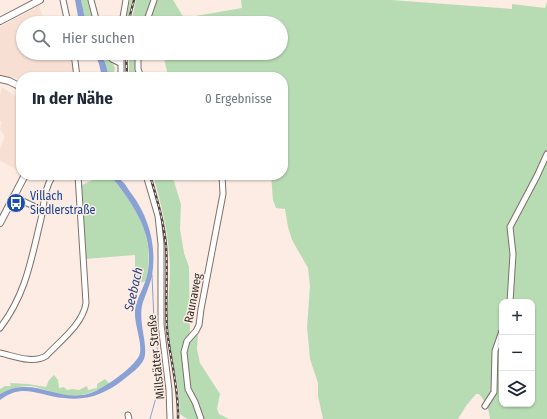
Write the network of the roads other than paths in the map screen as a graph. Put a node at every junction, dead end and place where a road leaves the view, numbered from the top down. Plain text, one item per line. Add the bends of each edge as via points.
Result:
1 (40, 0) edge
2 (63, 0) edge
3 (91, 0) edge
4 (126, 0) edge
5 (154, 0) edge
6 (15, 13) junction
7 (0, 16) edge
8 (66, 16) edge
9 (95, 16) edge
10 (123, 16) edge
11 (148, 16) edge
12 (0, 21) edge
13 (75, 60) edge
14 (115, 60) edge
15 (120, 60) edge
16 (138, 60) edge
17 (120, 63) junction
18 (76, 72) edge
19 (121, 72) edge
20 (139, 72) edge
21 (0, 79) edge
22 (16, 84) edge
23 (547, 154) edge
24 (22, 180) edge
25 (50, 180) edge
26 (78, 180) edge
27 (147, 180) edge
28 (222, 180) edge
29 (14, 196) junction
30 (42, 210) junction
31 (2, 215) edge
32 (0, 223) edge
33 (510, 299) edge
34 (0, 328) edge
35 (501, 335) edge
36 (0, 353) edge
37 (485, 406) dead end
38 (170, 419) edge
39 (201, 419) edge

1 - 6 main road
2 - 8 street
3 - 9 street
4 - 10 street
5 - 11 street
6 - 7 main road
6 - 12 main road
13 - 18 street
14 - 17 street
15 - 17 street
16 - 20 street
17 - 19 street
21 - 22 main road
23 - 33 street via 510,227 513,254
24 - 29 main road
25 - 30 street via 46,187
26 - 36 street via 85,312 77,324 42,358 30,359
27 - 38 street, Millstätter Straße via 161,236 161,324 170,390
28 - 39 street, Raunaweg via 223,194 199,325 187,341 184,352 188,389
29 - 30 street
29 - 31 main road
30 - 34 street via 28,276 16,303
31 - 32 main road
35 - 37 street via 495,351 494,392

